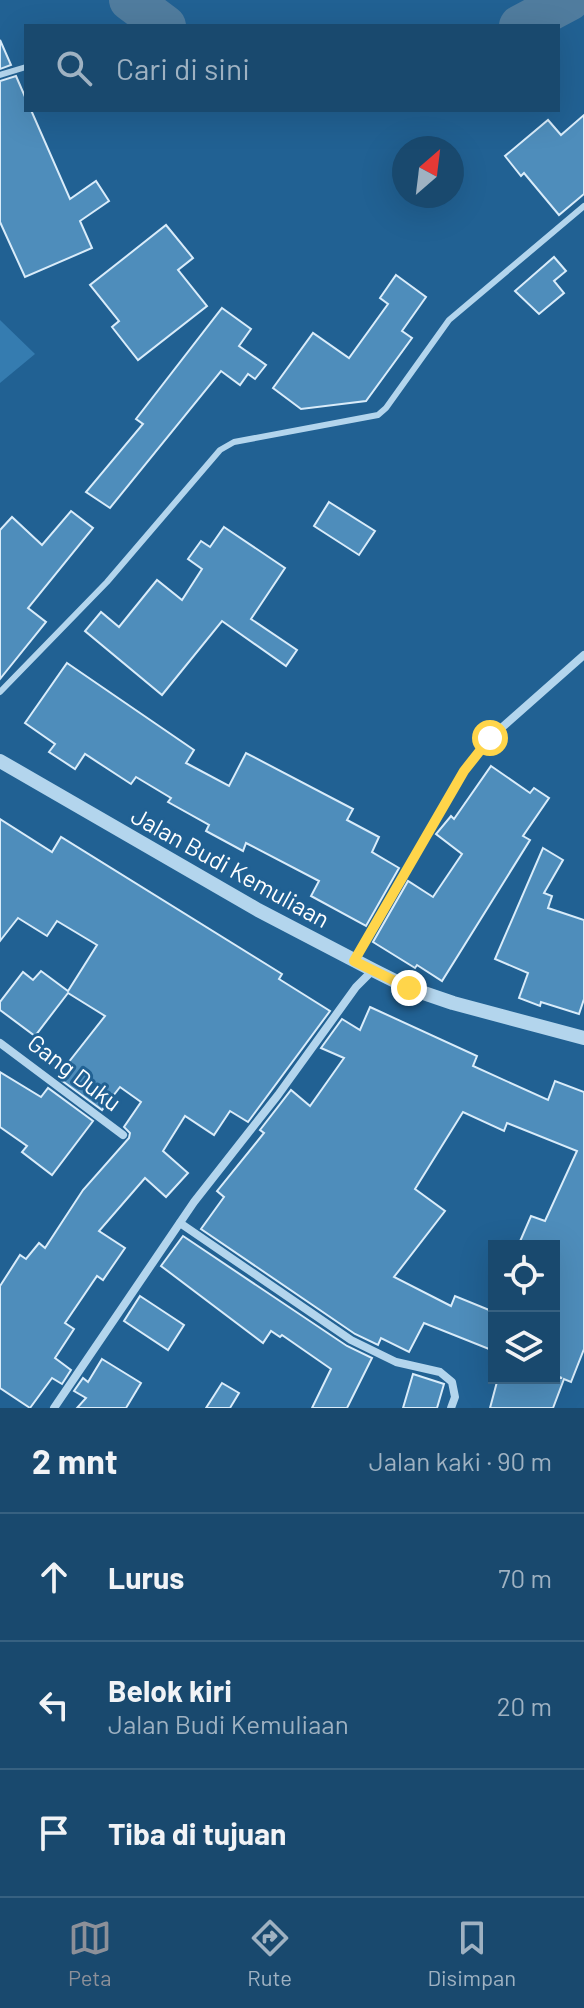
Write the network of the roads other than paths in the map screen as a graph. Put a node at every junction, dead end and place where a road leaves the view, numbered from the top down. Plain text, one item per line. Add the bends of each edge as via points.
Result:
1 (24, 68) edge
2 (0, 75) edge
3 (584, 206) edge
4 (584, 655) edge
5 (0, 692) edge
6 (0, 761) edge
7 (354, 961) junction
8 (373, 970) junction
9 (584, 1038) edge
10 (0, 1043) edge
11 (123, 1135) dead end
12 (180, 1223) junction
13 (54, 1408) edge
14 (451, 1408) edge

1 - 2 lane
3 - 5 lane via 449,320 378,415 234,442 220,450 107,582
4 - 7 street via 490,738 464,771
6 - 7 street, Jalan Budi Kemuliaan
7 - 8 street, Jalan Budi Kemuliaan
8 - 9 street, Jalan Budi Kemuliaan via 453,1003
8 - 12 street
10 - 11 street, Gang Duku
12 - 13 street
12 - 14 street via 351,1340 396,1362 440,1372 452,1382

